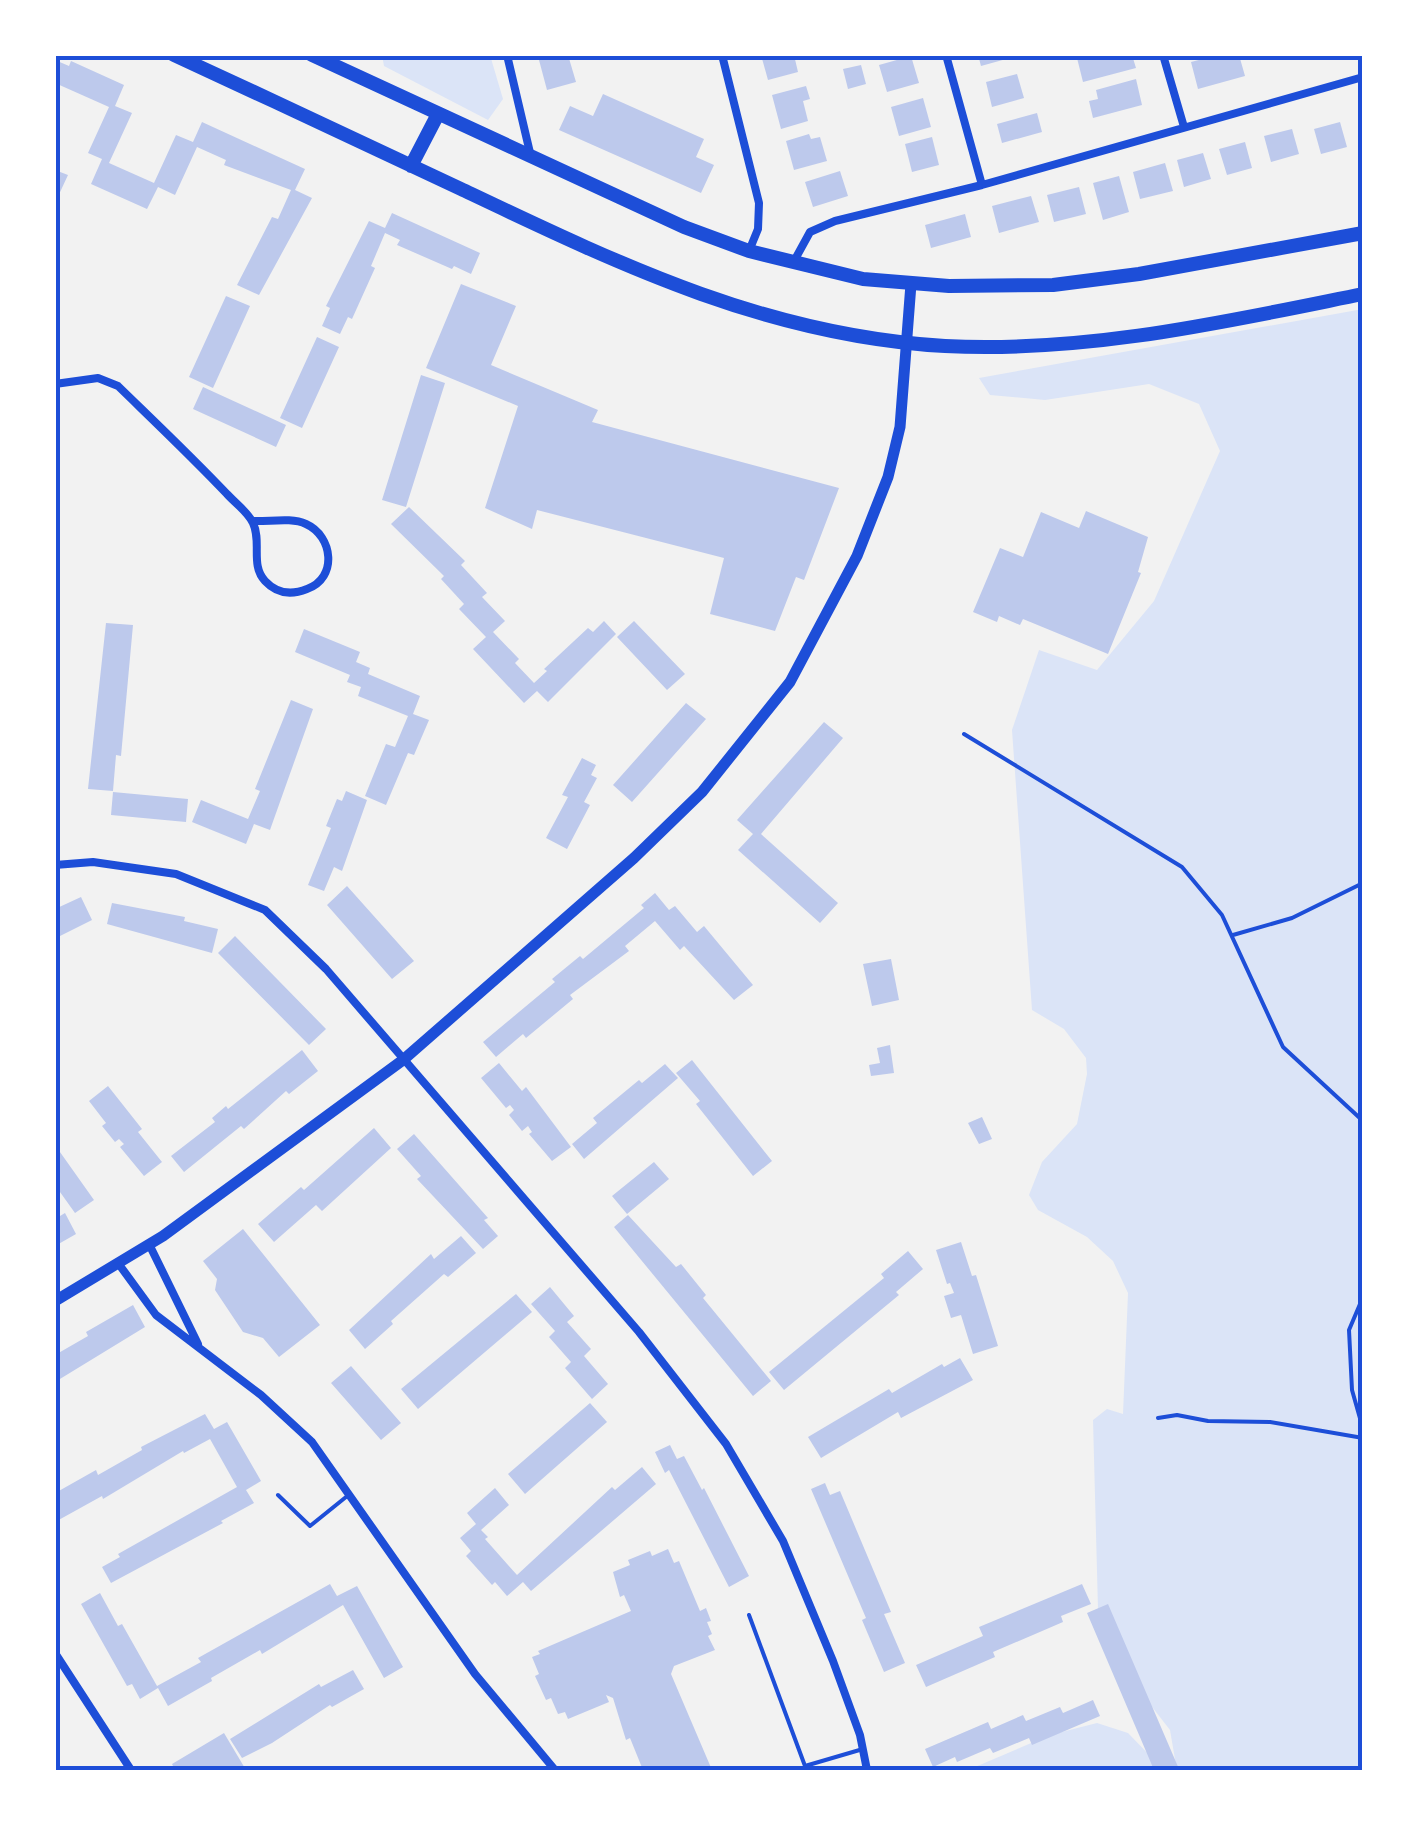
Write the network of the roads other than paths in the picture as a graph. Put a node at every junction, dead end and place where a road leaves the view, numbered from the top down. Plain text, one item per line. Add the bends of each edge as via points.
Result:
1 (174, 55) edge
2 (312, 55) edge
3 (508, 55) edge
4 (722, 55) edge
5 (946, 55) edge
6 (1162, 55) edge
7 (1363, 77) edge
8 (438, 114) junction
9 (1184, 127) junction
10 (532, 158) junction
11 (411, 166) junction
12 (982, 184) junction
13 (1363, 233) edge
14 (749, 252) junction
15 (793, 264) junction
16 (911, 284) junction
17 (1363, 294) edge
18 (906, 342) junction
19 (55, 384) edge
20 (252, 521) junction
21 (55, 865) edge
22 (402, 1060) junction
23 (149, 1244) junction
24 (118, 1263) junction
25 (55, 1301) edge
26 (200, 1348) junction
27 (350, 1494) junction
28 (278, 1495) dead end
29 (749, 1615) dead end
30 (55, 1653) edge
31 (862, 1748) junction
32 (806, 1768) edge
33 (131, 1770) edge
34 (555, 1770) edge
35 (867, 1770) edge

1 - 11 highway
2 - 8 highway
3 - 10 street
4 - 14 street via 759,203
5 - 12 street
6 - 9 street
7 - 9 street
8 - 10 highway
8 - 11 highway
9 - 12 street
10 - 14 highway
11 - 18 highway via 711,300 810,327
12 - 15 street via 817,227
13 - 16 highway via 1085,282
14 - 15 highway
15 - 16 highway
16 - 18 main road
17 - 18 highway via 1104,342
18 - 22 main road via 900,427 888,476 857,556 790,682 702,792
19 - 20 street via 98,378 118,386
20 - 20 street via 256,564 268,585 289,593 323,578 326,548 310,526
21 - 22 street via 93,862 176,874 264,910 326,970
22 - 23 main road
22 - 31 street via 639,1332 726,1444 783,1541
23 - 24 main road
23 - 26 street
24 - 25 main road
24 - 26 street via 156,1314
26 - 27 street via 312,1442
27 - 28 lane via 310,1526
27 - 34 street via 466,1662
29 - 32 lane
30 - 33 street
31 - 32 lane
31 - 35 street

